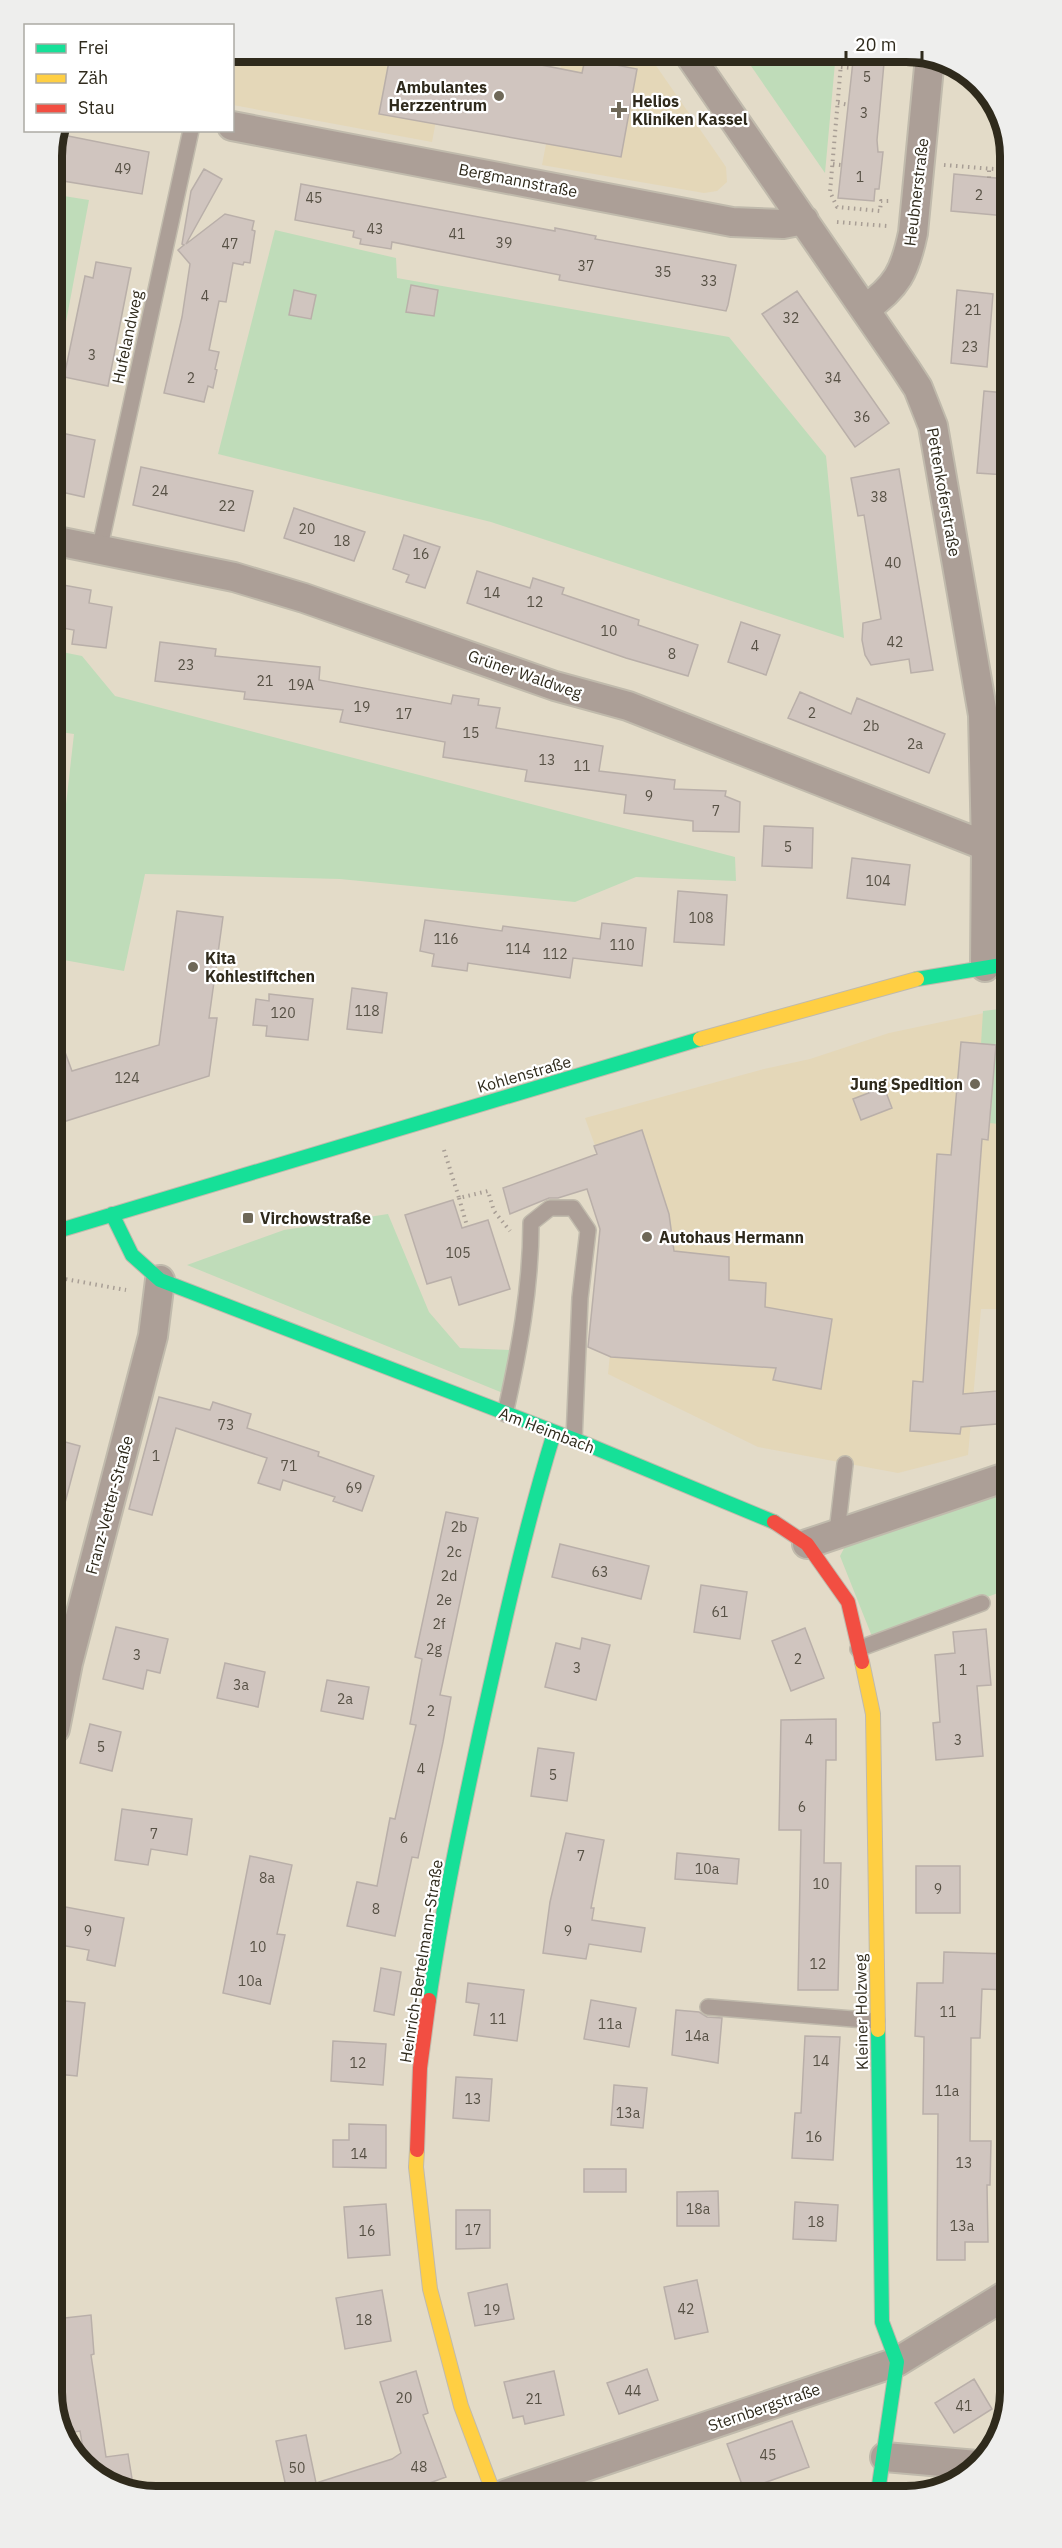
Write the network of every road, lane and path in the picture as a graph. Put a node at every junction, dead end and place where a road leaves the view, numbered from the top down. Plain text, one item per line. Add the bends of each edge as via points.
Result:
1 (694, 62) edge
2 (841, 62) edge
3 (929, 64) edge
4 (841, 67) junction
5 (852, 68) dead end
6 (838, 103) junction
7 (849, 105) dead end
8 (234, 126) edge
9 (191, 132) edge
10 (920, 163) junction
11 (832, 164) junction
12 (841, 165) dead end
13 (989, 169) junction
14 (1000, 170) edge
15 (989, 178) dead end
16 (890, 201) dead end
17 (804, 220) junction
18 (913, 228) junction
19 (865, 309) junction
20 (62, 542) edge
21 (99, 551) junction
22 (986, 846) junction
23 (996, 965) edge
24 (444, 1150) dead end
25 (459, 1198) junction
26 (112, 1214) junction
27 (467, 1227) dead end
28 (62, 1230) edge
29 (511, 1232) dead end
30 (61, 1278) edge
31 (160, 1280) junction
32 (505, 1414) junction
33 (554, 1433) junction
34 (574, 1440) junction
35 (845, 1464) dead end
36 (1000, 1479) edge
37 (837, 1532) junction
38 (807, 1544) junction
39 (982, 1603) dead end
40 (858, 1649) junction
41 (61, 1697) edge
42 (708, 2007) dead end
43 (877, 2021) junction
44 (1000, 2299) edge
45 (897, 2362) junction
46 (885, 2457) junction
47 (967, 2464) edge
48 (491, 2486) edge
49 (529, 2486) edge
50 (879, 2486) edge

1 - 17 street, Pettenkoferstraße
2 - 4 path
3 - 10 street, Heubnerstraße
4 - 5 path
4 - 6 path
6 - 7 path
6 - 11 path
8 - 17 street, Bergmannstraße via 732,222 783,224
9 - 21 lane, Hufelandweg
10 - 13 path
10 - 18 street, Heubnerstraße
11 - 12 path
11 - 16 path via 830,192 837,207 880,211 881,201
13 - 14 path
13 - 15 path
17 - 18 path
17 - 19 street, Pettenkoferstraße
18 - 19 street, Heubnerstraße via 907,262 897,281
19 - 22 street, Pettenkoferstraße via 918,388 933,426 982,714
20 - 21 street, Grüner Waldweg
21 - 22 street, Grüner Waldweg via 234,577 304,598 555,686 628,706
22 - 23 street, Pettenkoferstraße
23 - 26 street, Kohlenstraße via 915,979 778,1016
24 - 25 path
25 - 27 path
25 - 29 path via 488,1191 494,1211
26 - 28 street, Kohlenstraße
26 - 31 street, Am Heimbach via 132,1255
30 - 31 path via 134,1292
31 - 32 street, Am Heimbach
31 - 41 street, Franz-Vetter-Straße via 153,1336
32 - 33 street, Am Heimbach
32 - 34 lane via 531,1259 531,1223 550,1208 573,1208 588,1230 580,1298
33 - 34 street, Am Heimbach
33 - 48 street, Heinrich-Bertelmann-Straße via 498,1650 458,1834 435,1952 420,2068 416,2167 430,2289 460,2406
34 - 38 street, Am Heimbach via 774,1522
35 - 37 lane
36 - 37 street
37 - 38 street
38 - 40 street, Kleiner Holzweg via 848,1602
39 - 40 lane
40 - 43 street, Kleiner Holzweg via 873,1714
42 - 43 lane
43 - 45 street, Kleiner Holzweg via 882,2322
44 - 45 street, Sternbergstraße
45 - 46 street, Kleiner Holzweg
45 - 49 street, Sternbergstraße
46 - 47 street
46 - 50 street, Kleiner Holzweg

